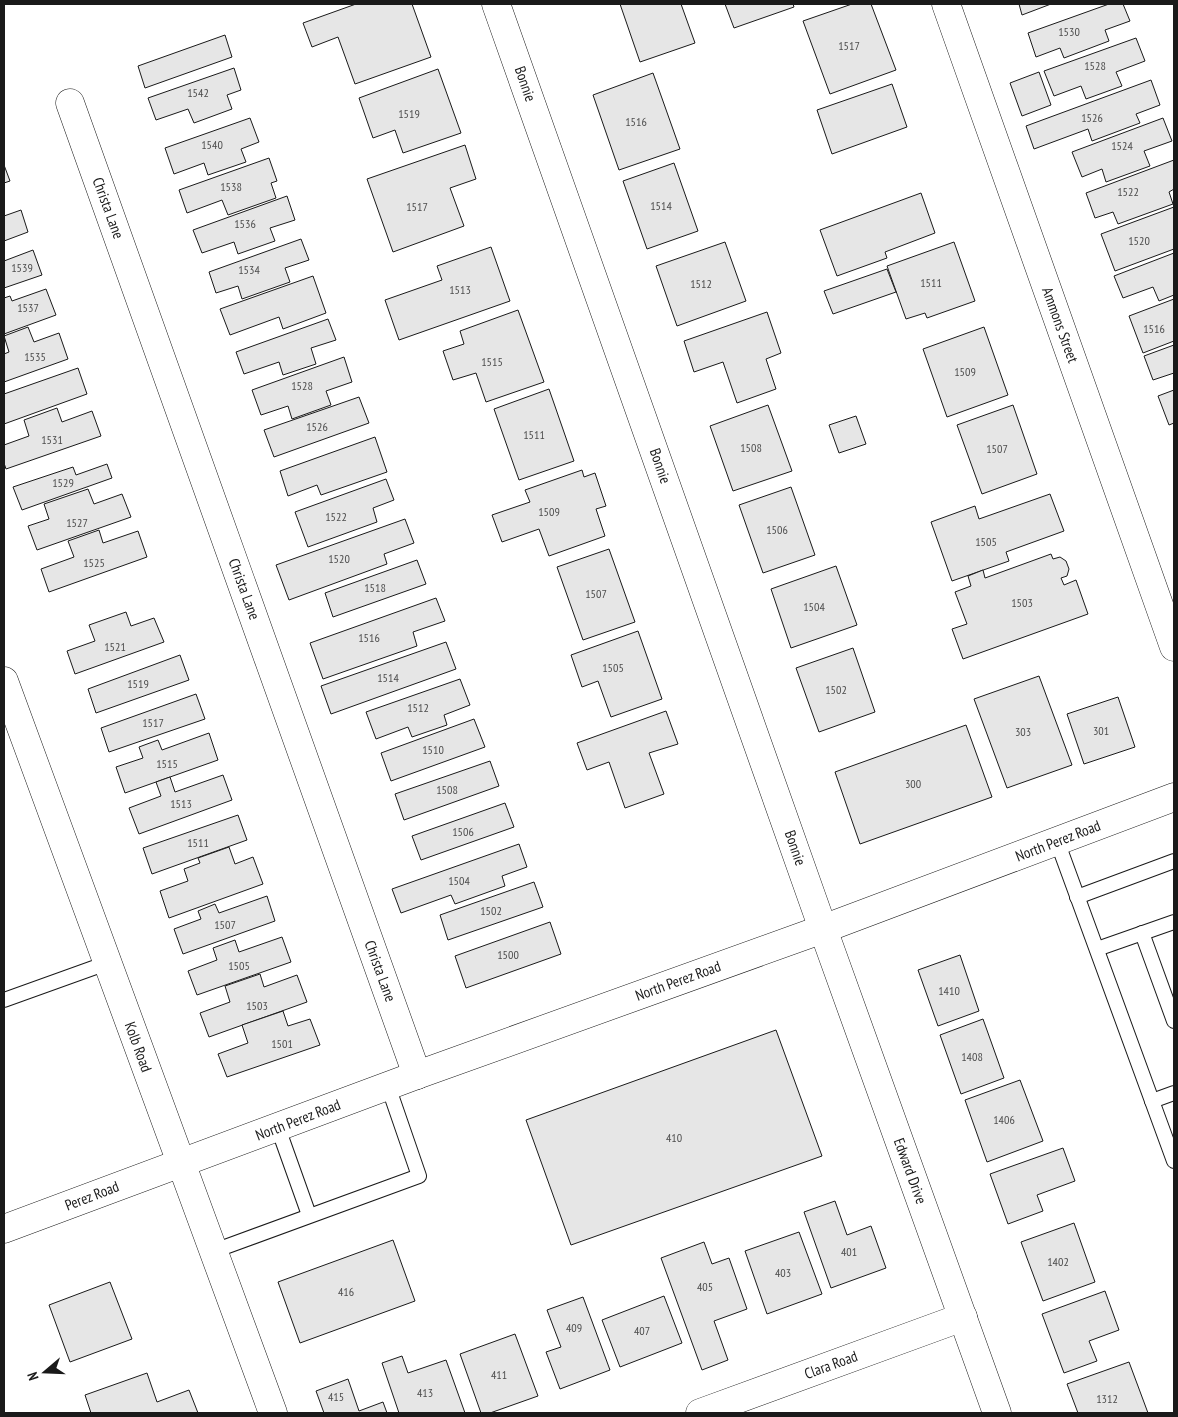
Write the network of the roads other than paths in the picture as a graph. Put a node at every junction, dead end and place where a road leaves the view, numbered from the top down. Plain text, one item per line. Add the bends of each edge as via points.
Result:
1 (496, 4) edge
2 (946, 4) edge
3 (70, 103) dead end
4 (1174, 646) edge
5 (4, 681) edge
6 (1174, 798) edge
7 (1057, 842) junction
8 (1174, 861) edge
9 (1077, 896) junction
10 (1174, 922) edge
11 (823, 929) junction
12 (1142, 933) junction
13 (1097, 950) junction
14 (107, 963) junction
15 (4, 1000) edge
16 (1174, 1022) edge
17 (417, 1075) junction
18 (388, 1086) junction
19 (1174, 1093) edge
20 (1152, 1101) junction
21 (278, 1128) junction
22 (1174, 1161) edge
23 (181, 1163) junction
24 (309, 1215) junction
25 (4, 1229) edge
26 (214, 1251) junction
27 (963, 1317) junction
28 (273, 1413) edge
29 (700, 1413) edge
30 (997, 1413) edge

1 - 11 street, Bonnie
2 - 4 street, Ammons Street
3 - 17 street, Christa Lane
5 - 14 street, Kolb Road
6 - 7 street, North Perez Road
7 - 9 lane
7 - 11 street, North Perez Road
8 - 9 lane
9 - 13 lane
10 - 12 lane
11 - 17 street, North Perez Road
11 - 27 street, Edward Drive
12 - 13 lane
12 - 16 lane
13 - 20 lane
14 - 15 lane
14 - 23 street, Kolb Road
17 - 18 street, North Perez Road
18 - 21 street, North Perez Road
18 - 24 lane via 419,1176
19 - 20 lane
20 - 22 lane
21 - 23 street, North Perez Road
21 - 24 lane
23 - 25 street, Perez Road
23 - 26 street, Kolb Road
24 - 26 lane
26 - 28 street, Kolb Road
27 - 29 street, Clara Road
27 - 30 street, Edward Drive

